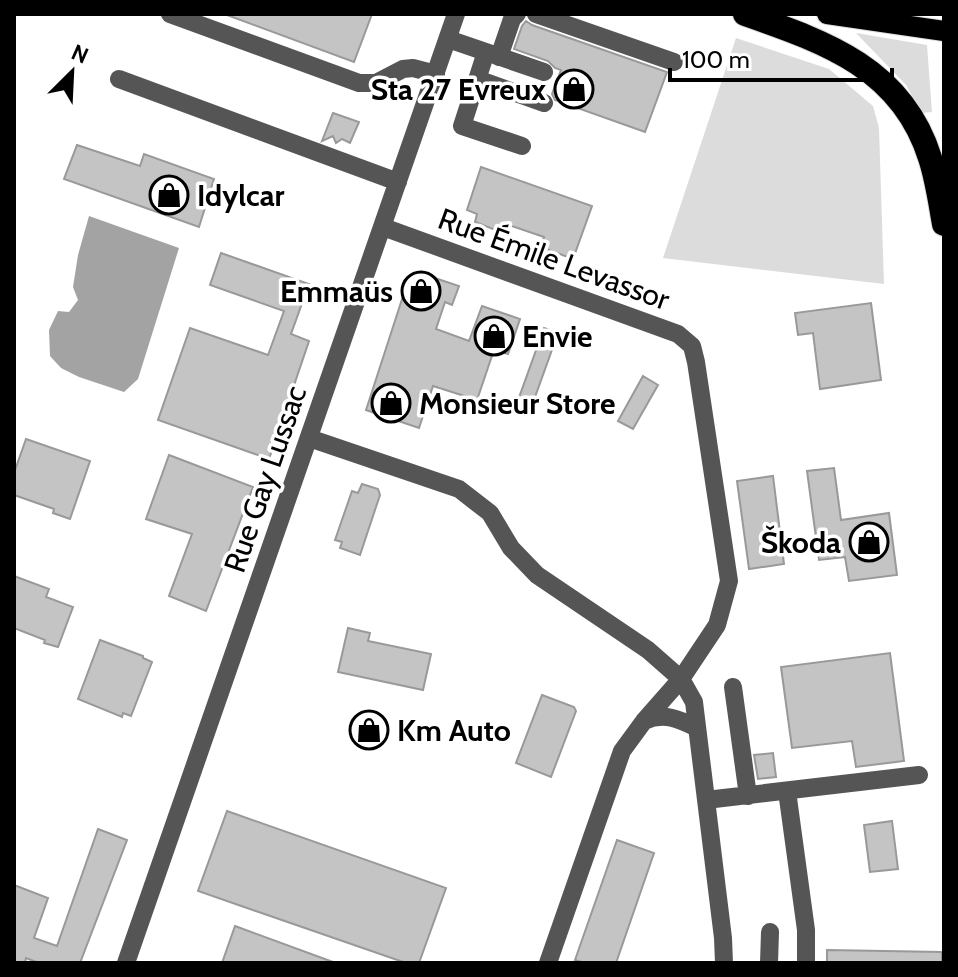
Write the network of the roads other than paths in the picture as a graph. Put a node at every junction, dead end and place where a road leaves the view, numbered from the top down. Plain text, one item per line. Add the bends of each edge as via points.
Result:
1 (170, 14) edge
2 (456, 14) edge
3 (517, 14) edge
4 (536, 14) edge
5 (745, 14) edge
6 (827, 14) edge
7 (944, 31) edge
8 (448, 39) junction
9 (493, 54) junction
10 (674, 62) dead end
11 (544, 72) dead end
12 (436, 74) junction
13 (119, 79) dead end
14 (477, 79) junction
15 (544, 103) dead end
16 (522, 146) dead end
17 (398, 182) junction
18 (944, 224) edge
19 (383, 227) junction
20 (309, 438) junction
21 (681, 679) junction
22 (733, 687) dead end
23 (644, 721) junction
24 (697, 728) junction
25 (919, 775) dead end
26 (787, 791) junction
27 (748, 796) junction
28 (706, 800) junction
29 (770, 932) dead end
30 (126, 963) edge
31 (548, 963) edge
32 (724, 963) edge
33 (769, 963) edge
34 (806, 963) edge

1 - 12 street via 359,83 376,83 403,69
2 - 8 street, Rue Gay Lussac
3 - 9 street
4 - 10 street
5 - 18 highway via 847,55 890,87 930,156
6 - 7 main road
8 - 9 street
8 - 12 street, Rue Gay Lussac
9 - 11 street
9 - 14 street
12 - 17 street, Rue Gay Lussac
13 - 17 street
14 - 15 street
14 - 16 street via 462,126
17 - 19 street, Rue Gay Lussac
19 - 20 street, Rue Gay Lussac
19 - 21 street, Rue Émile Levassor via 678,334 692,346 729,581 717,625
20 - 21 street via 459,489 490,513 511,548 537,575 648,650
20 - 30 street, Rue Gay Lussac
21 - 23 street, Rue Émile Levassor
21 - 24 street via 694,702
22 - 27 street
23 - 24 street via 668,716
23 - 31 street, Rue Émile Levassor via 622,751
24 - 28 street
25 - 26 street
26 - 27 street
26 - 34 street
27 - 28 street
28 - 32 street
29 - 33 street

